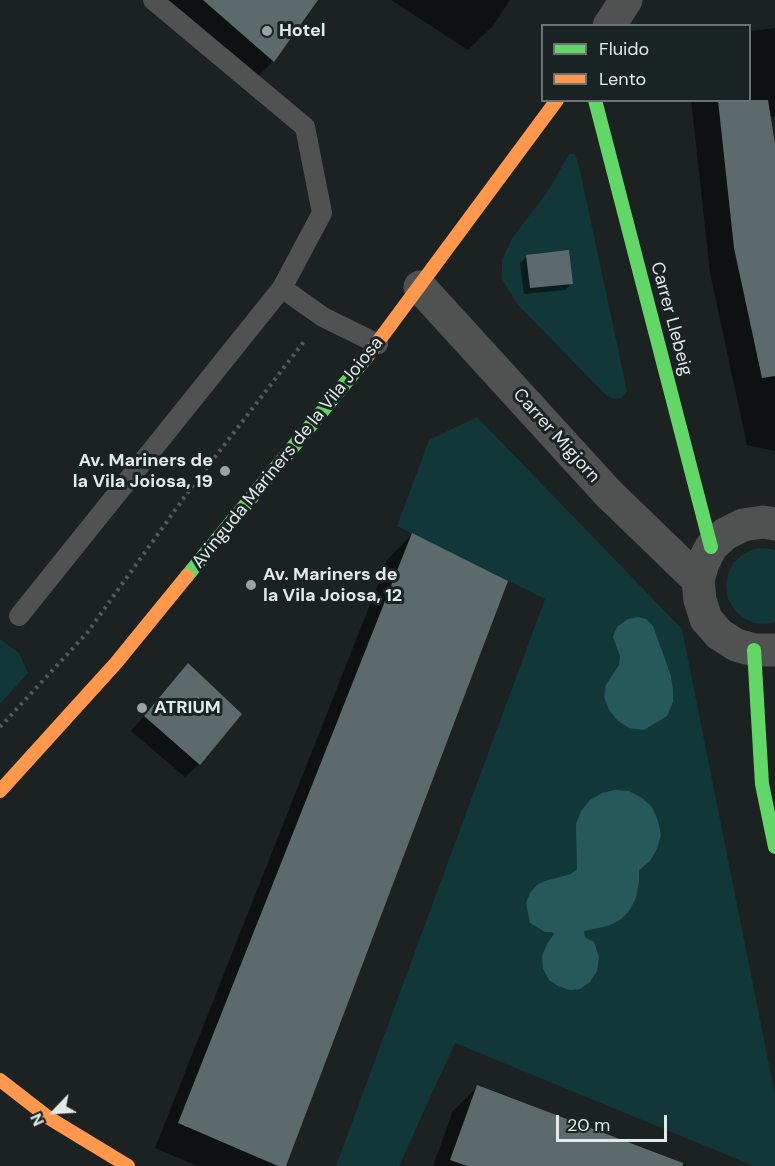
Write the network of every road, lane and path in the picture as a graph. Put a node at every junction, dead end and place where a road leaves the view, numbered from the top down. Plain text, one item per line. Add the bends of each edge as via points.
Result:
1 (153, 0) edge
2 (626, 0) edge
3 (610, 24) edge
4 (556, 102) edge
5 (596, 102) edge
6 (420, 286) junction
7 (282, 288) junction
8 (322, 317) junction
9 (378, 344) junction
10 (775, 524) edge
11 (711, 547) junction
12 (698, 580) junction
13 (19, 616) dead end
14 (765, 650) edge
15 (0, 727) edge
16 (0, 791) edge
17 (775, 847) edge
18 (0, 1080) edge
19 (128, 1166) edge

1 - 7 lane via 305,127 322,213
2 - 3 street
4 - 6 street, Avinguda Mariners de la Vila Joiosa
5 - 11 street, Carrer Llebeig
6 - 9 street, Avinguda Mariners de la Vila Joiosa
6 - 12 street, Carrer Migjorn via 608,493
7 - 8 lane
7 - 13 lane
8 - 9 lane
8 - 15 path via 87,633
9 - 16 street, Avinguda Mariners de la Vila Joiosa via 116,663
10 - 11 street via 743,525
11 - 12 street
12 - 14 street via 699,600 706,618 719,634 735,645
14 - 17 street via 762,784
18 - 19 street via 49,1118

